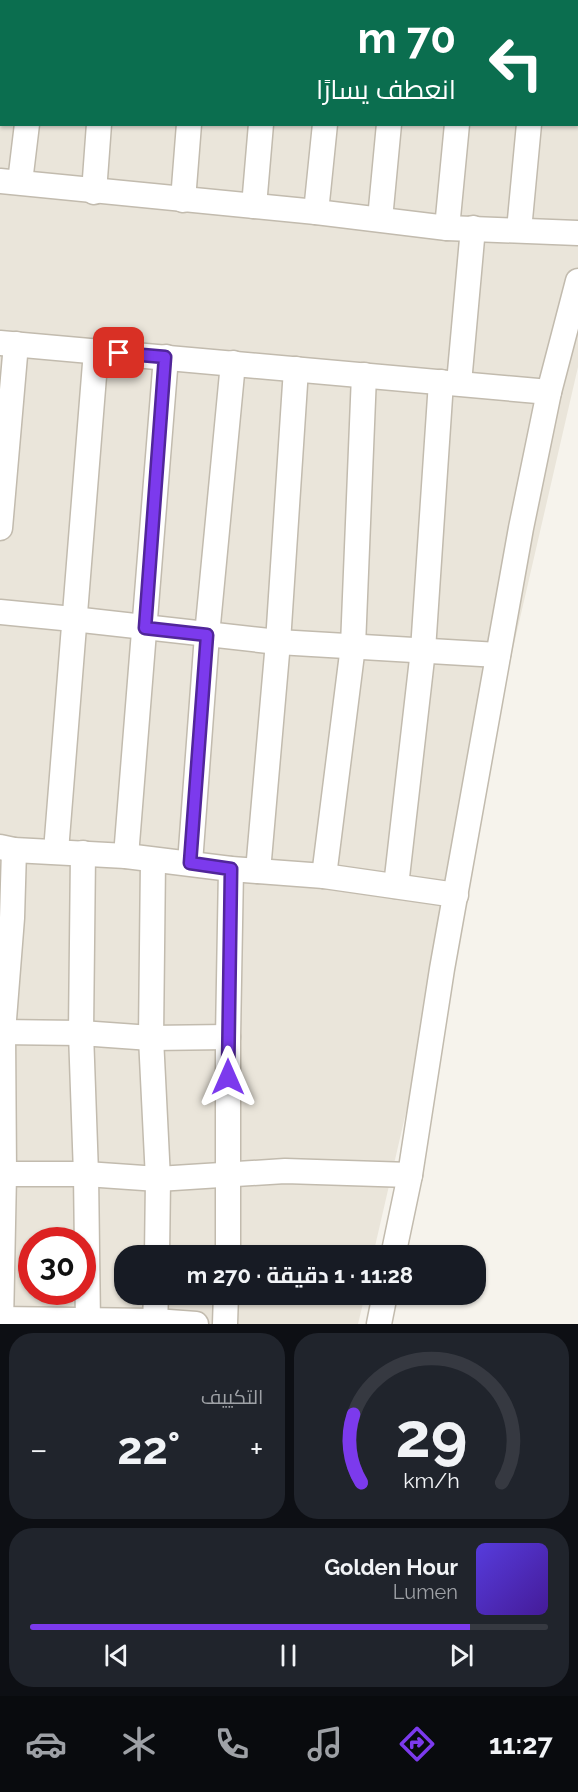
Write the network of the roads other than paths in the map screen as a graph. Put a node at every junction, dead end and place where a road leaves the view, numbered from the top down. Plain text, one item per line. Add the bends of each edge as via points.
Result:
1 (26, 126) edge
2 (99, 126) edge
3 (189, 126) edge
4 (261, 126) edge
5 (325, 126) edge
6 (389, 126) edge
7 (457, 126) edge
8 (529, 126) edge
9 (10, 181) edge
10 (94, 192) junction
11 (183, 200) junction
12 (254, 206) junction
13 (316, 212) junction
14 (380, 219) junction
15 (447, 228) junction
16 (473, 228) junction
17 (519, 230) junction
18 (578, 233) edge
19 (578, 282) edge
20 (8, 343) edge
21 (96, 351) junction
22 (165, 357) junction
23 (232, 363) junction
24 (297, 369) junction
25 (364, 375) junction
26 (450, 383) junction
27 (549, 392) junction
28 (0, 528) edge
29 (0, 612) edge
30 (73, 619) junction
31 (145, 628) junction
32 (207, 635) junction
33 (278, 642) junction
34 (353, 646) junction
35 (423, 650) junction
36 (498, 655) junction
37 (7, 849) edge
38 (56, 851) junction
39 (83, 853) junction
40 (126, 856) junction
41 (153, 860) junction
42 (190, 863) junction
43 (231, 869) junction
44 (258, 871) junction
45 (324, 876) junction
46 (396, 886) junction
47 (456, 895) junction
48 (2, 1032) edge
49 (81, 1033) junction
50 (228, 1037) junction
51 (151, 1038) junction
52 (2, 1174) edge
53 (86, 1174) junction
54 (229, 1175) junction
55 (410, 1175) junction
56 (158, 1179) junction
57 (157, 1245) edge
58 (228, 1245) edge
59 (395, 1245) edge
60 (156, 1305) edge
61 (226, 1305) edge
62 (383, 1305) edge
63 (0, 1319) edge
64 (88, 1322) edge
65 (155, 1323) edge
66 (1, 1324) edge
67 (196, 1324) edge
68 (225, 1324) edge
69 (379, 1324) edge

1 - 9 street
2 - 10 street
3 - 11 street
4 - 12 street
5 - 13 street
6 - 14 street
7 - 15 street
8 - 17 street
9 - 10 street
10 - 11 street
11 - 12 street
12 - 13 street
13 - 14 street
14 - 15 street
15 - 16 street
16 - 17 street
16 - 26 street
17 - 18 street
19 - 27 street
20 - 21 street
20 - 28 street
21 - 22 street
21 - 30 street
22 - 23 street
22 - 31 street
23 - 24 street
23 - 32 street
24 - 25 street
24 - 33 street
25 - 26 street
25 - 34 street
26 - 27 street
26 - 35 street
27 - 36 street
29 - 30 street
30 - 31 street
30 - 38 street
31 - 32 street
31 - 40 street
32 - 33 street
32 - 42 street
33 - 34 street
33 - 44 street
34 - 35 street
34 - 45 street
35 - 36 street
35 - 46 street
36 - 47 street
37 - 38 street
37 - 48 street via 12,918
38 - 39 street
39 - 40 street
39 - 49 street
40 - 41 street
41 - 42 street
41 - 51 street
42 - 43 street
43 - 44 street
43 - 50 street
44 - 45 street
45 - 46 street
46 - 47 street
47 - 55 street
48 - 49 street
48 - 52 street
49 - 51 street
49 - 53 street
50 - 51 street
50 - 54 street
51 - 56 street
52 - 53 street
52 - 63 street
53 - 56 street
53 - 64 street
54 - 55 street via 285,1171
54 - 56 street
54 - 58 street
55 - 59 street
56 - 57 street
60 - 65 street
61 - 68 street
62 - 69 street
63 - 64 street
63 - 66 street
64 - 65 street
65 - 67 street

